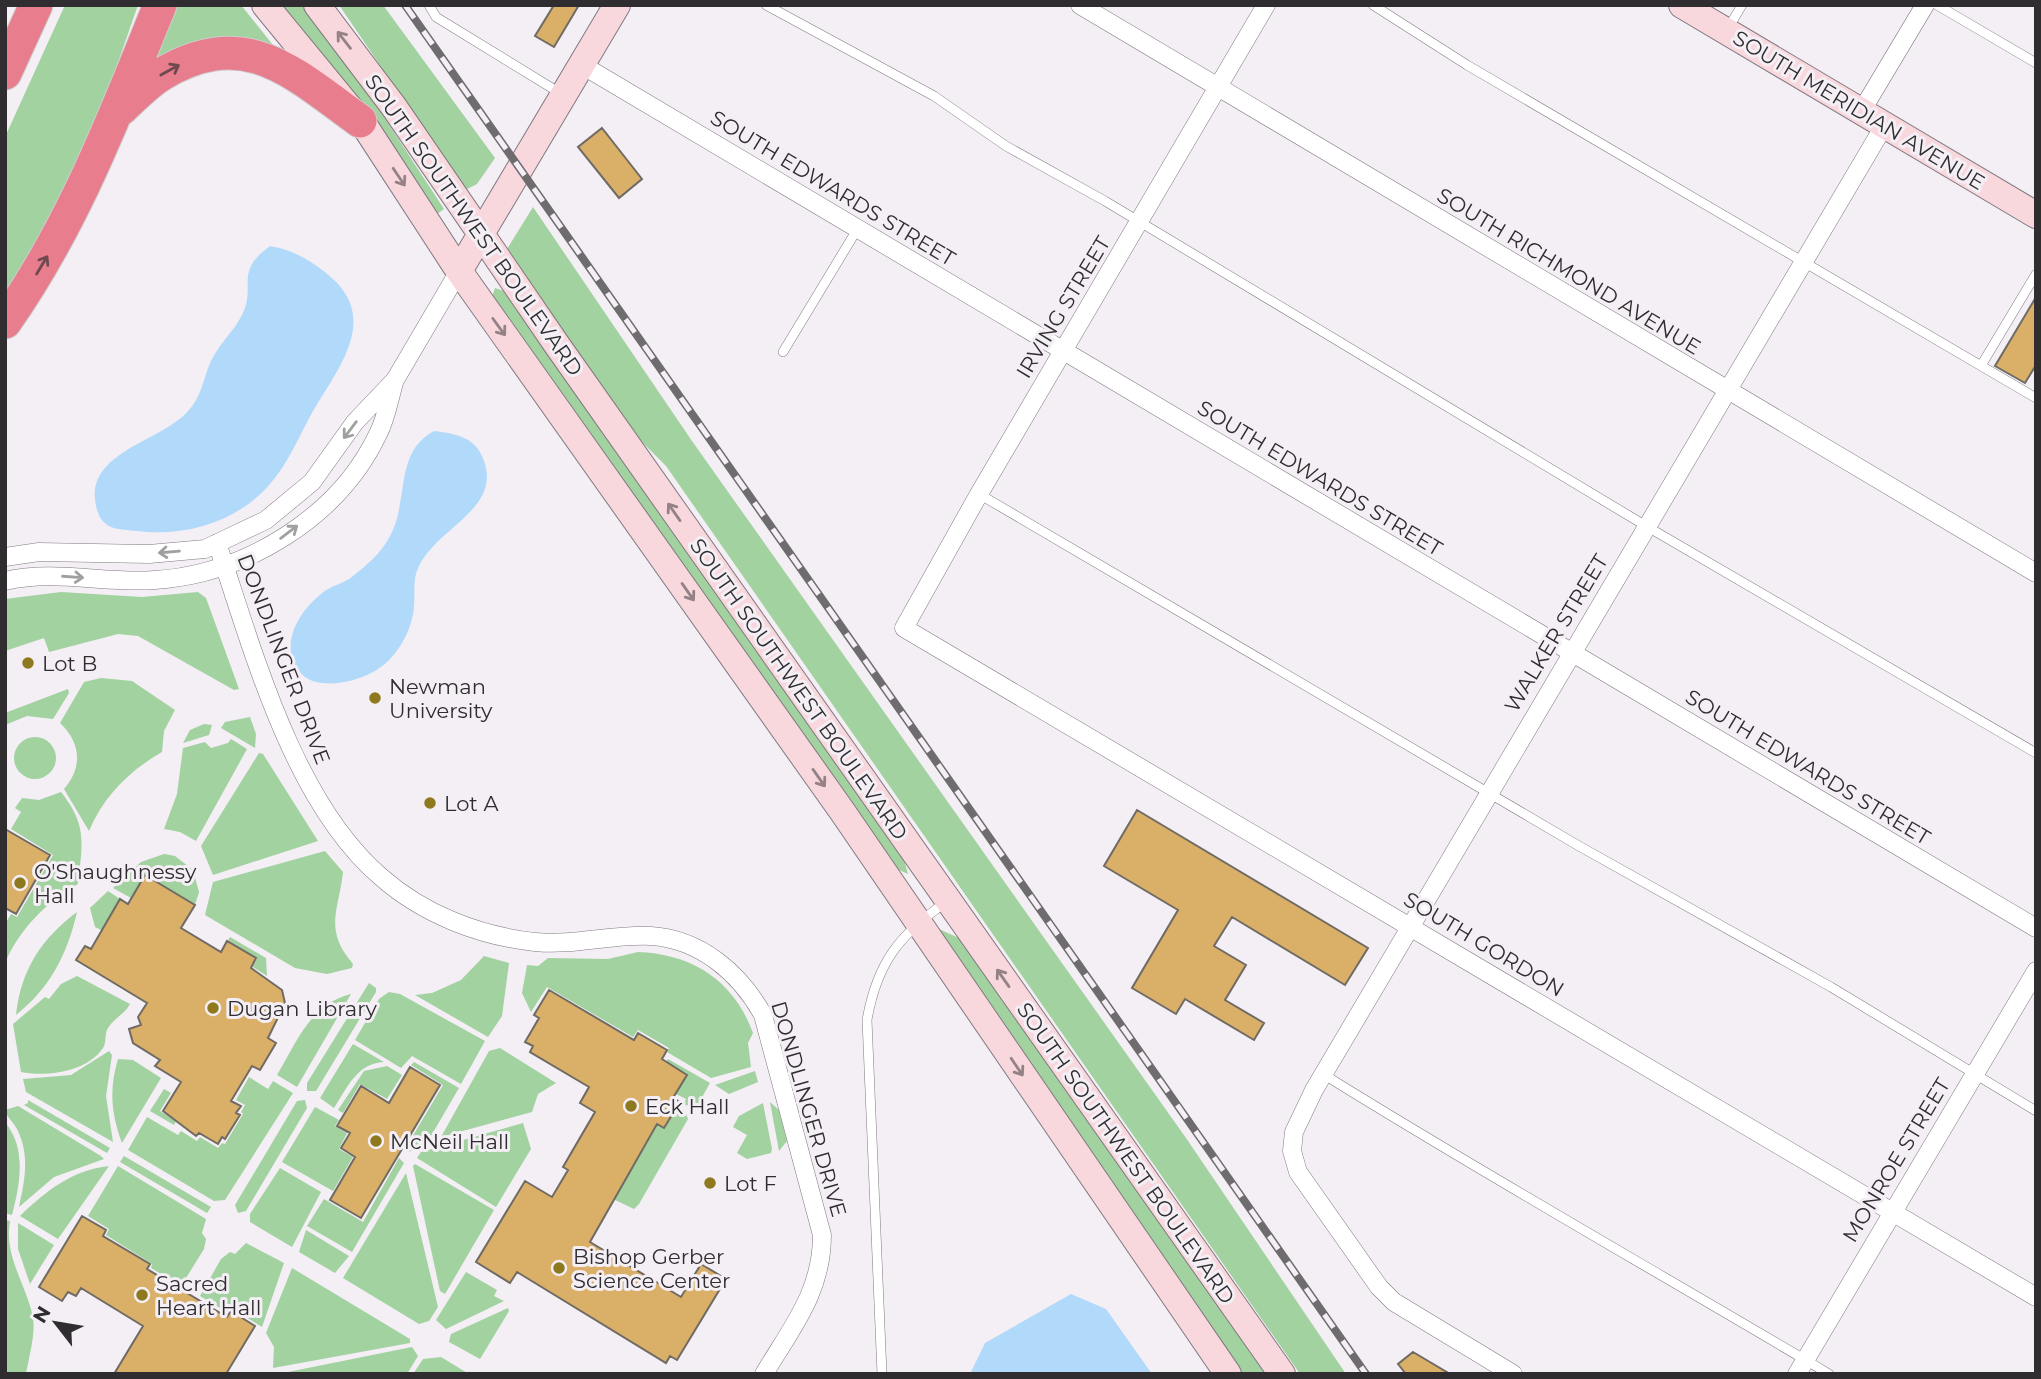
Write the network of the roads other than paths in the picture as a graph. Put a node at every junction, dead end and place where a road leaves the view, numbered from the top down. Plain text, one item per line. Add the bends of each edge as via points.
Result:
1 (160, 5) edge
2 (265, 5) edge
3 (317, 5) edge
4 (429, 5) edge
5 (617, 5) edge
6 (766, 5) edge
7 (1080, 5) edge
8 (1266, 5) edge
9 (1373, 5) edge
10 (1682, 5) edge
11 (1742, 5) edge
12 (1925, 5) edge
13 (1937, 5) edge
14 (29, 20) edge
15 (1726, 31) junction
16 (2036, 64) edge
17 (582, 65) junction
18 (5, 73) edge
19 (1218, 88) junction
20 (564, 96) junction
21 (1861, 112) junction
22 (116, 113) junction
23 (360, 121) junction
24 (1884, 125) junction
25 (2036, 215) edge
26 (1138, 223) junction
27 (858, 228) junction
28 (483, 235) junction
29 (1803, 262) junction
30 (459, 271) junction
31 (2036, 274) edge
32 (5, 322) edge
33 (783, 352) dead end
34 (1063, 352) junction
35 (1982, 365) junction
36 (395, 380) junction
37 (1726, 391) junction
38 (2036, 398) edge
39 (979, 494) junction
40 (1646, 526) junction
41 (217, 543) junction
42 (5, 557) edge
43 (225, 568) junction
44 (2036, 573) edge
45 (5, 581) edge
46 (909, 631) joint
47 (1571, 653) junction
48 (2036, 753) edge
49 (1489, 792) junction
50 (948, 900) junction
51 (918, 922) junction
52 (1410, 927) junction
53 (2036, 928) edge
54 (2036, 971) edge
55 (1324, 1074) junction
56 (1974, 1074) junction
57 (2036, 1111) edge
58 (1892, 1212) junction
59 (2036, 1297) edge
60 (1801, 1367) edge
61 (764, 1374) edge
62 (882, 1374) edge
63 (1228, 1374) edge
64 (1282, 1374) edge
65 (1513, 1374) edge
66 (1829, 1374) edge

1 - 22 highway
2 - 23 main road, SOUTH SOUTHWEST BOULEVARD
28 -> 3 main road, SOUTH SOUTHWEST BOULEVARD
4 - 20 lane via 436,18
5 - 17 main road
6 - 26 lane via 934,96 996,139
7 - 19 street, SOUTH RICHMOND AVENUE
8 - 19 street, IRVING STREET
9 - 29 lane
10 - 15 main road, SOUTH MERIDIAN AVENUE
11 - 15 lane
12 - 21 street
13 - 16 lane
14 - 18 highway
15 - 21 main road, SOUTH MERIDIAN AVENUE
17 - 20 main road
17 - 27 street, SOUTH EDWARDS STREET
19 - 26 street, IRVING STREET
19 - 37 street, SOUTH RICHMOND AVENUE
20 - 28 main road
21 - 24 main road, SOUTH MERIDIAN AVENUE
22 -> 23 highway via 160,75 190,59 240,53 284,67
32 -> 22 highway via 64,228
23 -> 30 main road, SOUTH SOUTHWEST BOULEVARD
24 - 25 main road, SOUTH MERIDIAN AVENUE
24 - 29 street, WALKER STREET
26 - 34 street, IRVING STREET
26 - 40 lane
27 - 33 lane
27 - 34 street, SOUTH EDWARDS STREET
28 - 30 main road
50 -> 28 main road, SOUTH SOUTHWEST BOULEVARD
29 - 35 lane
29 - 37 street, WALKER STREET
30 - 36 street
30 -> 51 main road, SOUTH SOUTHWEST BOULEVARD
31 - 35 lane
34 - 39 street, IRVING STREET
34 - 47 street, SOUTH EDWARDS STREET
35 - 38 lane
36 -> 41 street via 355,422 312,482 266,520
43 -> 36 street via 264,551 331,499 379,433
37 - 40 street, WALKER STREET
37 - 44 street, SOUTH RICHMOND AVENUE
39 - 46 street, IRVING STREET via 904,628
39 - 49 lane
40 - 47 street, WALKER STREET
40 - 48 lane
41 -> 42 street via 205,549 149,554 39,552
41 - 43 street, DONDLINGER DRIVE
45 -> 43 street via 53,576 155,580
43 - 61 street, DONDLINGER DRIVE via 303,777 347,841 379,876 434,913 501,936 565,943 649,936 676,940 721,964 750,992 763,1015 822,1235 822,1262 815,1288
46 - 52 street, SOUTH GORDON
47 - 49 street, WALKER STREET
47 - 53 street, SOUTH EDWARDS STREET
49 - 52 street, WALKER STREET
49 - 56 lane
50 - 51 lane
64 -> 50 main road, SOUTH SOUTHWEST BOULEVARD
51 - 62 lane via 881,967 867,1020
51 -> 63 main road, SOUTH SOUTHWEST BOULEVARD
52 - 55 street, WALKER STREET
52 - 58 street, SOUTH GORDON
54 - 56 street, MONROE STREET
55 - 60 lane via 1458,1158 1564,1216
55 - 65 street, WALKER STREET via 1294,1132 1292,1151 1298,1172 1394,1302
56 - 57 lane
56 - 58 street, MONROE STREET
58 - 59 street, SOUTH GORDON
58 - 60 street, MONROE STREET
60 - 66 lane

